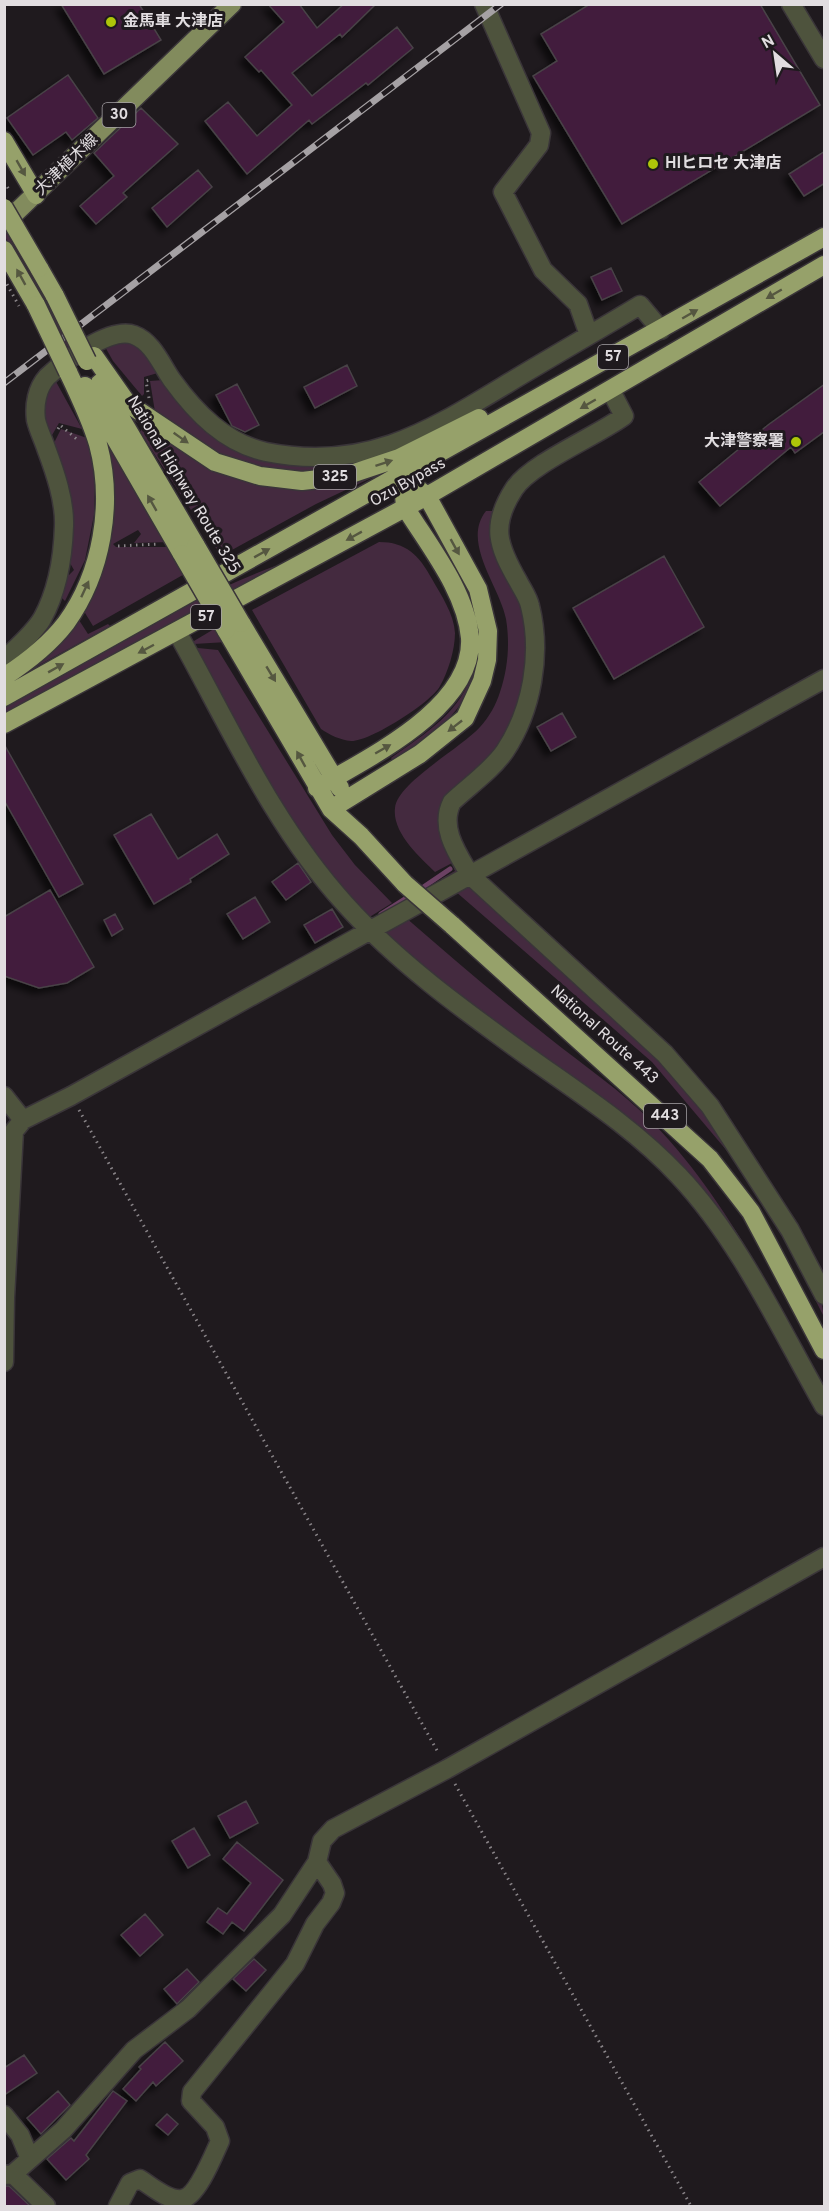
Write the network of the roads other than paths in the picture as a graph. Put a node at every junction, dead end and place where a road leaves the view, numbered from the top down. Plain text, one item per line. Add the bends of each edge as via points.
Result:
1 (232, 4) edge
2 (484, 4) edge
3 (791, 4) edge
4 (825, 59) edge
5 (4, 141) edge
6 (36, 195) junction
7 (9, 202) edge
8 (4, 224) edge
9 (825, 237) edge
10 (4, 250) edge
11 (825, 265) edge
12 (661, 330) junction
13 (590, 335) junction
14 (81, 364) junction
15 (595, 367) junction
16 (610, 391) junction
17 (401, 476) junction
18 (427, 496) junction
19 (405, 507) junction
20 (234, 627) junction
21 (177, 633) junction
22 (4, 660) edge
23 (4, 678) edge
24 (825, 679) edge
25 (4, 697) edge
26 (4, 724) edge
27 (333, 779) junction
28 (317, 788) junction
29 (348, 800) junction
30 (331, 809) junction
31 (361, 836) junction
32 (470, 875) junction
33 (370, 930) junction
34 (4, 1095) edge
35 (23, 1120) junction
36 (825, 1295) edge
37 (825, 1350) edge
38 (4, 1362) edge
39 (825, 1407) edge
40 (825, 1557) edge
41 (317, 1862) junction
42 (4, 2115) edge
43 (30, 2159) junction
44 (9, 2175) edge
45 (46, 2206) edge
46 (118, 2206) edge

1 - 6 main road, 大津植木線 / 30
2 - 13 street via 541,133 539,146 503,192 543,270 578,304
3 - 4 street
5 -> 6 highway
6 - 8 main road, 大津植木線 / 30
7 - 14 highway, National Highway Route 325 / 325, bridge via 55,296
12 -> 9 highway, Ozu Bypass / 57
14 -> 10 highway, National Highway Route 325 / 325, bridge via 36,305
11 -> 16 highway, Ozu Bypass / 57
12 - 13 street via 640,305
12 - 15 highway, Ozu Bypass / 57
13 - 22 street via 409,439 380,449 322,459 244,446 221,433 172,380 152,348 136,335 111,334 47,378 37,393 36,419 58,483 64,524 58,573 41,620
14 -> 15 highway, 325 via 127,403 215,462 260,476 302,481 345,476 399,458 565,370
14 - 20 highway, National Highway Route 325 / 325, bridge
23 -> 14 highway via 35,655 65,624 86,591 97,558 104,525 104,485
15 - 17 highway, Ozu Bypass / 57
16 -> 18 highway, Ozu Bypass / 57
16 - 32 street via 624,416 546,462 515,487 501,514 500,548 530,605 534,666 524,714 504,752 452,802 447,812 452,844
17 - 18 highway
17 - 19 highway
25 -> 17 highway, Ozu Bypass / 57
18 - 19 highway, Ozu Bypass / 57
18 -> 29 highway via 478,589 488,631 482,681 465,718 420,754
19 -> 21 highway, Ozu Bypass / 57
27 -> 19 highway via 409,733 449,698 463,674 470,639 463,609
20 -> 27 highway, National Highway Route 325 / 325
28 -> 20 highway, National Highway Route 325 / 325
21 -> 26 highway, Ozu Bypass / 57
21 - 33 street via 294,840
24 - 32 street
27 - 28 highway
27 - 29 highway, National Route 443 / 443
28 - 30 highway, National Highway Route 325 / 325
29 - 30 highway
29 - 31 highway, National Route 443 / 443
30 - 31 highway, National Route 443 / 443
31 - 37 highway, National Route 443 / 443, bridge via 405,884 710,1159 756,1221
32 - 33 street
32 - 36 street via 665,1054 710,1106 790,1230
33 - 35 street
33 - 39 street via 455,1003 601,1107 679,1176 716,1218
34 - 35 street
35 - 38 street via 14,1131
40 - 41 street via 333,1829 322,1841
41 - 43 street via 282,1915 188,2009 134,2050 63,2130
41 - 46 street via 332,1884 335,1893 331,1903 315,1924 295,1964 192,2092 191,2101 215,2127 220,2141 199,2183 182,2199 168,2196 140,2179 130,2183
42 - 43 street via 20,2135
43 - 44 street
44 - 45 street

